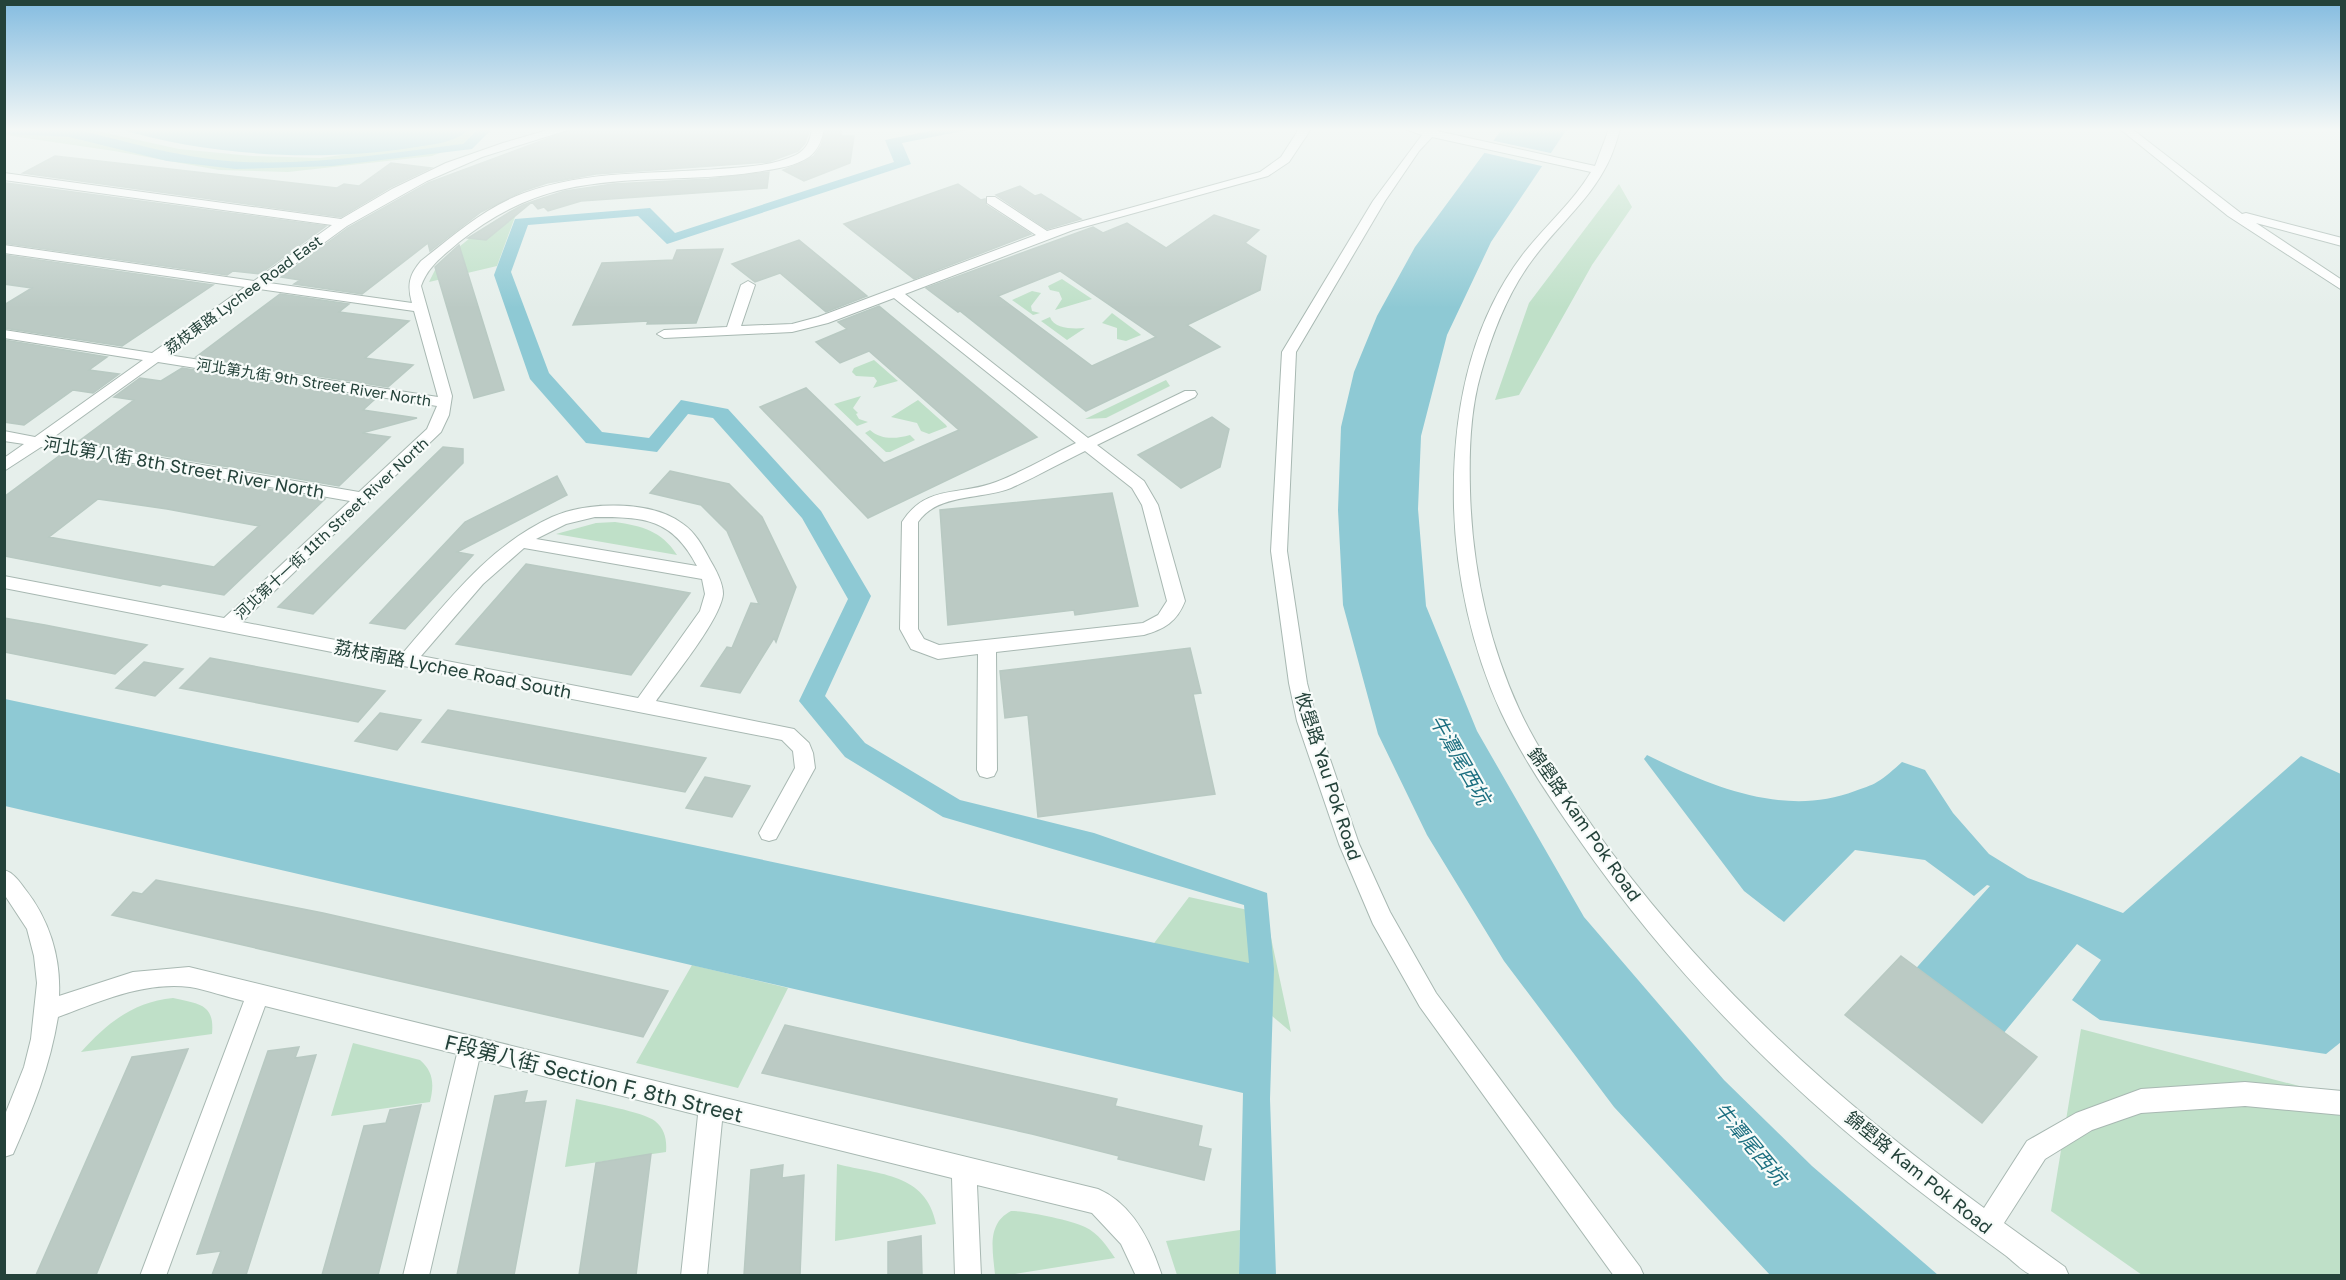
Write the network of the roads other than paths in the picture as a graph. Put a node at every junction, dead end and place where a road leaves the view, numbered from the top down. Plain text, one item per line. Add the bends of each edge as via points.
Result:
1 (90, 189) edge
2 (399, 189) edge
3 (552, 189) edge
4 (1209, 189) edge
5 (1389, 189) edge
6 (1586, 189) edge
7 (2201, 189) edge
8 (991, 200) dead end
9 (2232, 213) junction
10 (343, 223) junction
11 (1044, 235) junction
12 (2342, 242) edge
13 (4, 249) edge
14 (256, 285) junction
15 (748, 285) dead end
16 (2342, 286) edge
17 (896, 292) junction
18 (420, 308) junction
19 (732, 331) junction
20 (4, 334) edge
21 (664, 334) dead end
22 (155, 358) junction
23 (1190, 394) dead end
24 (445, 403) junction
25 (4, 436) edge
26 (38, 442) junction
27 (1087, 444) junction
28 (4, 466) edge
29 (363, 498) junction
30 (519, 542) junction
31 (707, 574) junction
32 (4, 582) edge
33 (228, 625) junction
34 (987, 648) junction
35 (406, 660) junction
36 (644, 706) junction
37 (987, 770) dead end
38 (769, 833) dead end
39 (4, 879) edge
40 (258, 994) junction
41 (47, 1011) junction
42 (470, 1047) junction
43 (2342, 1103) edge
44 (711, 1107) junction
45 (4, 1145) edge
46 (964, 1169) junction
47 (1987, 1227) junction
48 (153, 1275) edge
49 (416, 1275) edge
50 (694, 1275) edge
51 (968, 1275) edge
52 (1149, 1275) edge
53 (1631, 1275) edge
54 (2056, 1275) edge

1 - 10 street
2 - 10 street, 荔枝東路 Lychee Road East
3 - 18 street via 512,202 480,220 426,264 414,286
4 - 11 street
5 - 53 street, 攸壆路 Yau Pok Road via 1289,352 1279,551 1298,683 1349,844 1398,948 1428,1000
6 - 47 street, 錦壆路 Kam Pok Road via 1524,261 1497,313 1473,376 1464,432 1462,507 1468,569 1504,699 1546,775 1600,854 1685,962 1791,1068
7 - 9 street
8 - 11 street
9 - 12 street
9 - 16 street
10 - 14 street, 荔枝東路 Lychee Road East
11 - 17 street
13 - 14 street
14 - 18 street
14 - 22 street, 荔枝東路 Lychee Road East
15 - 19 street
17 - 19 street via 792,328
17 - 27 street
18 - 24 street
19 - 21 street
20 - 22 street, 河北第九街 9th Street River North
22 - 24 street, 河北第九街 9th Street River North
22 - 26 street, 荔枝東路 Lychee Road East
23 - 27 street
24 - 29 street, 河北第十一街 11th Street River North via 432,432
25 - 26 street, 河北第八街 8th Street River North
26 - 28 street, 荔枝東路 Lychee Road East
26 - 29 street, 河北第八街 8th Street River North
27 - 34 street via 1138,485 1150,505 1176,601 1173,609 1157,625 1144,629
27 - 34 street via 1004,485 932,502 914,514 910,522 909,629 917,644 938,652
29 - 33 street, 河北第十一街 11th Street River North
30 - 31 street
30 - 31 street via 532,532 591,512 622,510 647,514 685,532
30 - 35 street via 503,552
31 - 36 street via 714,590 708,613
32 - 33 street, 荔枝南路 Lychee Road South
33 - 35 street, 荔枝南路 Lychee Road South
34 - 37 street
35 - 36 street, 荔枝南路 Lychee Road South
36 - 38 street, 荔枝南路 Lychee Road South via 787,734 796,740 806,757 805,768
39 - 41 street via 21,897 38,929 46,967
40 - 41 street, F段第八街 Section F, 8th Street via 189,977 166,976 116,985
40 - 42 street, F段第八街 Section F, 8th Street
40 - 48 street
41 - 45 street via 38,1060
42 - 44 street, F段第八街 Section F, 8th Street
42 - 49 street
43 - 47 street via 2245,1094 2141,1101 2085,1121 2036,1150
44 - 46 street, F段第八街 Section F, 8th Street
44 - 50 street
46 - 51 street
46 - 52 street, F段第八街 Section F, 8th Street via 1098,1202 1131,1233 1143,1253
47 - 54 street, 錦壆路 Kam Pok Road

